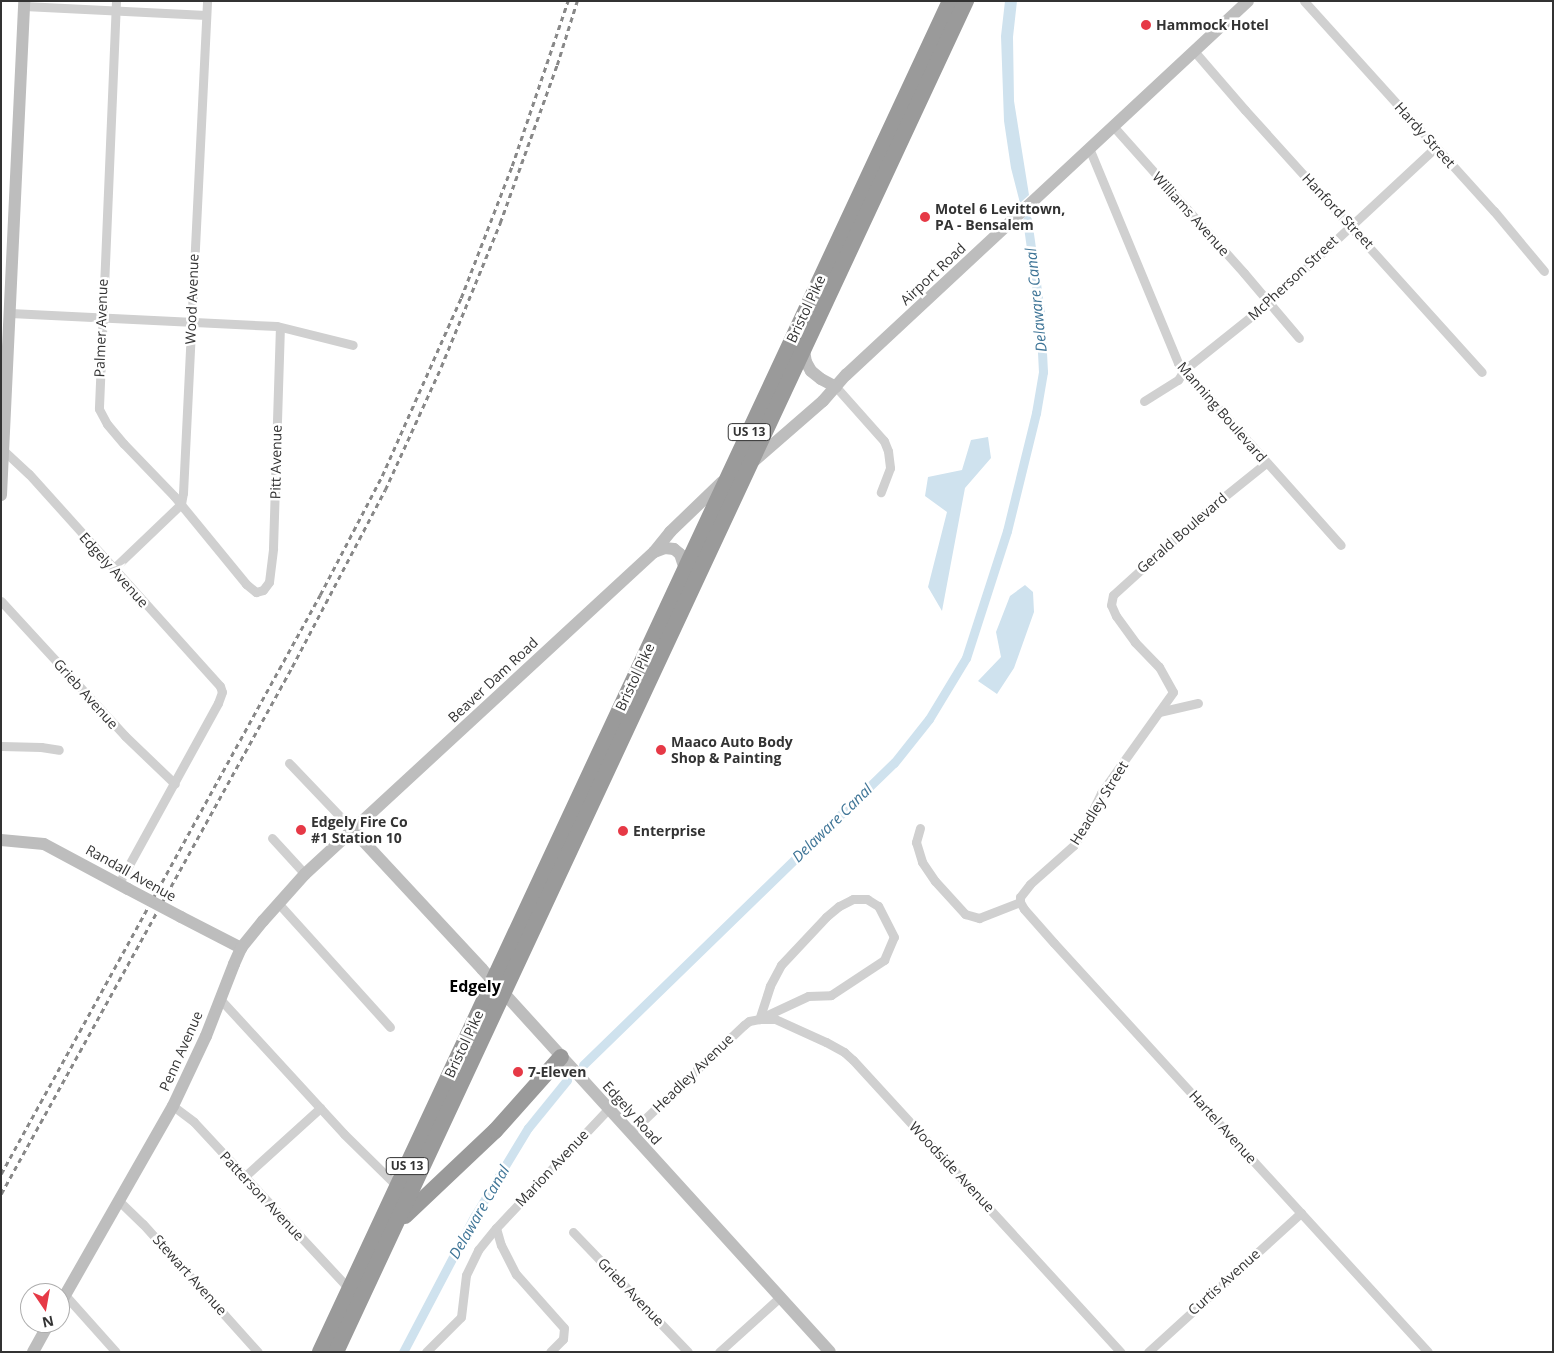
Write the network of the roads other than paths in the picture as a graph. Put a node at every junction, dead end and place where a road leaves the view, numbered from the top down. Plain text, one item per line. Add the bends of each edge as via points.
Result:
1 (207, 1) edge
2 (950, 1) edge
3 (966, 1) edge
4 (1248, 1) edge
5 (1304, 1) edge
6 (24, 4) edge
7 (115, 6) edge
8 (206, 15) junction
9 (1194, 51) junction
10 (1113, 126) junction
11 (1436, 147) junction
12 (1089, 148) junction
13 (1351, 225) junction
14 (1544, 271) dead end
15 (1268, 303) junction
16 (10, 313) junction
17 (101, 318) junction
18 (192, 323) junction
19 (280, 328) junction
20 (1299, 338) dead end
21 (353, 345) dead end
22 (804, 350) junction
23 (1184, 370) junction
24 (1482, 372) dead end
25 (836, 387) junction
26 (1144, 401) dead end
27 (3, 442) edge
28 (1266, 463) junction
29 (749, 468) junction
30 (730, 473) junction
31 (881, 492) dead end
32 (1, 495) edge
33 (181, 504) junction
34 (1341, 545) dead end
35 (654, 552) junction
36 (113, 569) junction
37 (685, 569) junction
38 (260, 592) joint
39 (1, 602) edge
40 (1113, 610) joint
41 (1198, 703) dead end
42 (1159, 712) junction
43 (1, 746) edge
44 (59, 750) dead end
45 (289, 763) dead end
46 (175, 784) junction
47 (920, 828) dead end
48 (352, 829) junction
49 (272, 838) dead end
50 (1, 840) edge
51 (306, 874) junction
52 (124, 886) junction
53 (1020, 902) junction
54 (278, 903) junction
55 (241, 948) junction
56 (493, 981) junction
57 (503, 994) junction
58 (220, 999) junction
59 (759, 1019) junction
60 (390, 1027) dead end
61 (561, 1058) junction
62 (173, 1106) junction
63 (320, 1108) junction
64 (608, 1109) junction
65 (630, 1134) junction
66 (244, 1177) junction
67 (397, 1186) junction
68 (119, 1201) junction
69 (1301, 1213) junction
70 (395, 1226) junction
71 (496, 1228) junction
72 (574, 1232) dead end
73 (70, 1287) edge
74 (349, 1289) junction
75 (780, 1297) junction
76 (70, 1306) edge
77 (43, 1333) edge
78 (33, 1352) edge
79 (116, 1352) edge
80 (258, 1352) edge
81 (320, 1352) edge
82 (336, 1352) edge
83 (426, 1352) edge
84 (550, 1352) edge
85 (688, 1352) edge
86 (718, 1352) edge
87 (830, 1352) edge
88 (1121, 1352) edge
89 (1148, 1352) edge
90 (1428, 1352) edge

1 - 8 street, Wood Avenue
2 - 30 highway, Bristol Pike / US 13
3 - 22 highway, Bristol Pike / US 13
4 - 9 street, Airport Road
5 - 11 street, Hardy Street
6 - 7 street
6 - 16 street
7 - 8 street
7 - 17 street, Palmer Avenue
8 - 18 street, Wood Avenue
9 - 10 street, Airport Road
9 - 13 street, Hanford Street
10 - 12 street, Airport Road
10 - 15 street, Williams Avenue
11 - 13 street, McPherson Street
11 - 14 street, Hardy Street
12 - 23 street, Manning Boulevard via 1173,353
12 - 25 street, Airport Road
13 - 15 street, McPherson Street
13 - 24 street, Hanford Street
15 - 20 street, Williams Avenue
15 - 23 street, McPherson Street
16 - 17 street
16 - 27 street
17 - 18 street
17 - 33 street, Palmer Avenue via 98,398 102,418
18 - 19 street
18 - 33 street, Wood Avenue
19 - 21 street
19 - 38 street, Pitt Avenue via 273,548 269,582
22 - 25 street via 811,371
22 - 29 highway, Bristol Pike / US 13
23 - 26 street, McPherson Street via 1178,380
23 - 28 street, Manning Boulevard
25 - 29 street, Airport Road
25 - 31 street via 884,441 890,468
27 - 32 street
27 - 36 street, Edgely Avenue
28 - 34 street, Manning Boulevard
28 - 40 street, Gerald Boulevard via 1125,583 1113,595
29 - 57 highway, Bristol Pike / US 13
30 - 35 street, Beaver Dam Road
30 - 37 highway, Bristol Pike / US 13
33 - 36 street
33 - 38 street, Palmer Avenue via 252,591
35 - 37 street via 674,549 680,554
35 - 48 street, Beaver Dam Road
36 - 46 street, Edgely Avenue via 222,692
37 - 56 highway, Bristol Pike / US 13
39 - 46 street, Grieb Avenue via 125,736
40 - 42 street, Headley Street via 1172,688 1172,696
41 - 42 street
42 - 53 street, Headley Street via 1102,793 1081,835 1023,892
43 - 44 street via 41,746
45 - 48 street, Edgely Road
46 - 52 street
47 - 53 street via 916,842 922,862 965,914 979,918
48 - 51 street, Penn Avenue
48 - 56 street, Edgely Road
49 - 51 street
50 - 52 street, Randall Avenue via 44,844
51 - 54 street, Penn Avenue
52 - 55 street, Randall Avenue, bridge
53 - 69 street, Hartel Avenue
54 - 55 street, Penn Avenue
54 - 60 street
55 - 58 street, Penn Avenue
56 - 57 street, Edgely Road
56 - 67 highway, Bristol Pike / US 13
57 - 61 street, Edgely Road
57 - 70 highway, Bristol Pike / US 13
58 - 62 street, Penn Avenue
58 - 63 street
59 - 59 street, Headley Avenue via 781,965 826,917 853,899 867,899 878,906 894,937 884,960 831,995 808,996
59 - 65 street, Headley Avenue via 744,1025
59 - 88 street, Woodside Avenue via 775,1020 844,1052 853,1060
61 - 64 street, Edgely Road
61 - 70 highway via 495,1131
62 - 66 street, Patterson Avenue via 194,1122
62 - 68 street, Penn Avenue
63 - 66 street
63 - 67 street
64 - 65 street, Edgely Road
64 - 71 street, Marion Avenue
65 - 75 street, Edgely Road
66 - 74 street, Patterson Avenue
67 - 74 highway, Bristol Pike / US 13
68 - 73 street, Penn Avenue
68 - 80 street, Stewart Avenue
69 - 89 street, Curtis Avenue
69 - 90 street, Hartel Avenue
70 - 82 highway, Bristol Pike / US 13
71 - 83 street, Marion Avenue via 478,1250 466,1275 462,1317
71 - 84 street via 516,1274 564,1328 564,1339
72 - 85 street, Grieb Avenue
74 - 81 highway, Bristol Pike / US 13
75 - 86 street
75 - 87 street, Edgely Road
76 - 79 street
77 - 78 street

